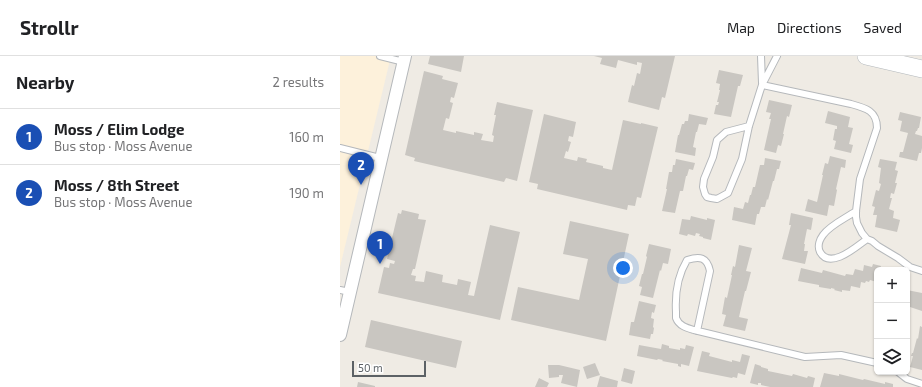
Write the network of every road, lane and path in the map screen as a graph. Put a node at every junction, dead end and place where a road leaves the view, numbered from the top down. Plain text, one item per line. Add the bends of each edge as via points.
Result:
1 (380, 56) edge
2 (761, 56) edge
3 (777, 56) edge
4 (866, 56) edge
5 (404, 59) edge
6 (922, 69) edge
7 (762, 85) junction
8 (749, 126) junction
9 (340, 148) edge
10 (380, 158) junction
11 (856, 212) junction
12 (867, 239) junction
13 (922, 271) edge
14 (345, 291) edge
15 (697, 331) junction
16 (340, 335) edge
17 (874, 362) edge
18 (902, 375) edge
19 (922, 384) edge

1 - 5 lane
2 - 7 lane
3 - 7 lane
4 - 6 main road
5 - 10 street
7 - 8 lane
7 - 11 lane via 866,108 874,115 877,128 860,179
8 - 8 lane via 742,159 728,193 717,199 707,197 704,194 704,179 717,140 726,132
9 - 10 lane
10 - 14 street
11 - 12 lane via 857,223
11 - 12 lane via 828,230 820,241 819,249 822,255 832,259 840,257
12 - 13 lane via 910,267
14 - 16 street
15 - 15 lane via 710,271 709,264 703,258 687,260 683,266 676,304 676,318 685,327
15 - 17 lane via 805,357 841,355
18 - 19 lane

